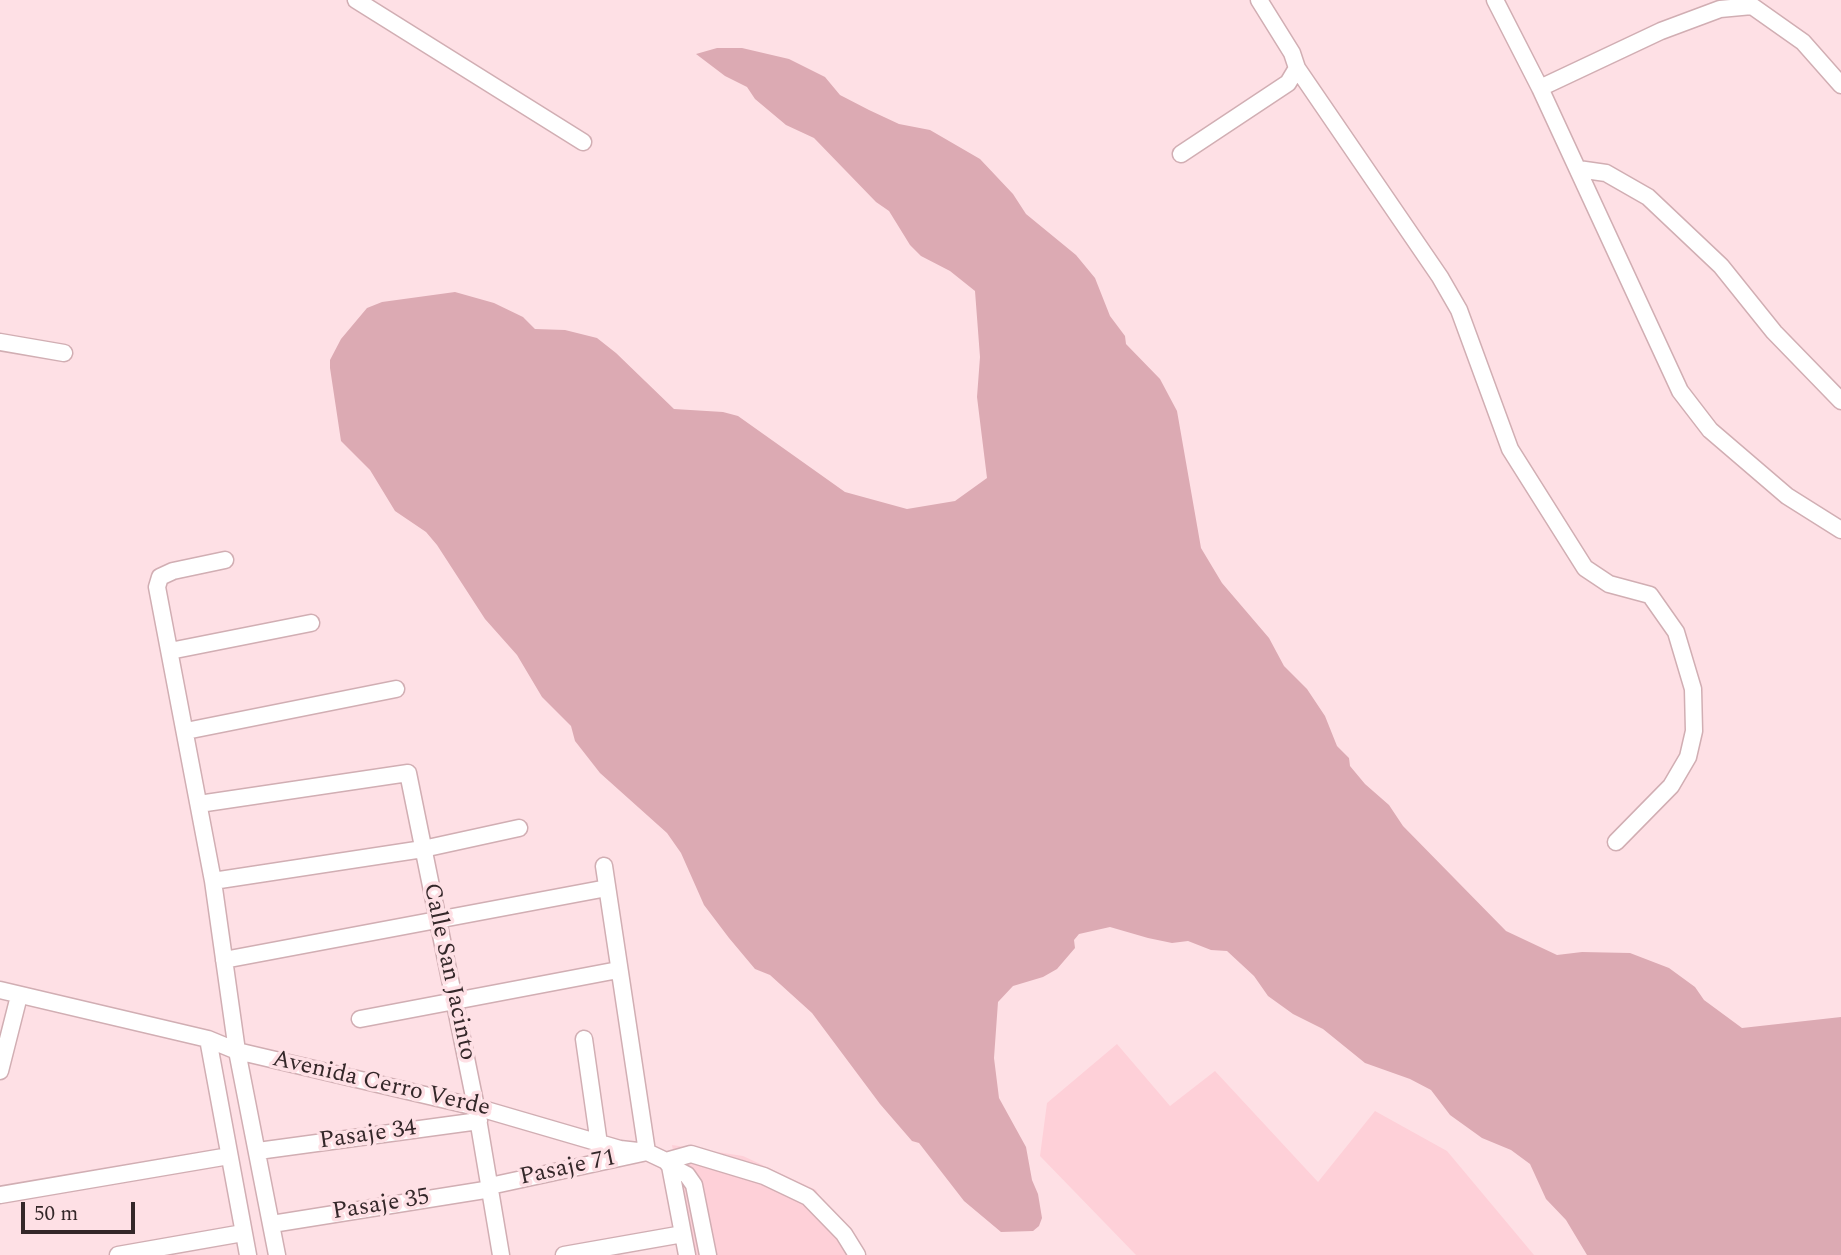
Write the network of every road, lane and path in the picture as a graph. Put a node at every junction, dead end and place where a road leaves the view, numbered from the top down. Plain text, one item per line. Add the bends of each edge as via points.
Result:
1 (356, 0) edge
2 (1259, 0) edge
3 (1494, 0) edge
4 (1297, 68) junction
5 (1841, 85) edge
6 (1540, 88) junction
7 (583, 142) dead end
8 (1181, 155) dead end
9 (1578, 169) junction
10 (0, 342) edge
11 (64, 353) dead end
12 (1841, 401) edge
13 (1841, 530) edge
14 (225, 560) dead end
15 (312, 623) dead end
16 (170, 651) junction
17 (396, 689) dead end
18 (186, 731) junction
19 (199, 804) junction
20 (519, 828) dead end
21 (1616, 842) dead end
22 (424, 849) junction
23 (604, 866) dead end
24 (213, 881) junction
25 (607, 888) junction
26 (437, 922) junction
27 (225, 960) junction
28 (618, 970) junction
29 (0, 990) edge
30 (19, 996) junction
31 (453, 1001) junction
32 (360, 1019) dead end
33 (208, 1039) junction
34 (584, 1039) dead end
35 (237, 1051) junction
36 (0, 1071) edge
37 (477, 1114) junction
38 (600, 1143) junction
39 (258, 1151) junction
40 (647, 1152) junction
41 (229, 1156) junction
42 (668, 1164) junction
43 (490, 1187) junction
44 (0, 1195) edge
45 (271, 1224) junction
46 (243, 1233) junction
47 (683, 1234) junction
48 (118, 1255) edge
49 (248, 1255) edge
50 (277, 1255) edge
51 (501, 1255) edge
52 (564, 1255) edge
53 (687, 1255) edge
54 (708, 1255) edge
55 (857, 1255) edge

1 - 7 street
2 - 4 street
3 - 6 street
4 - 8 street via 1288,83
4 - 21 street via 1452,299 1510,449 1585,568 1609,584 1650,595 1676,632 1693,689 1694,731 1688,757 1671,786
5 - 6 street via 1803,42 1752,6 1720,9 1661,31
6 - 9 street
9 - 12 street via 1606,173 1648,197 1721,266 1774,332
9 - 13 street via 1680,391 1720,439 1787,496
10 - 11 street
14 - 16 street via 160,577 157,587
15 - 16 street
16 - 18 street
17 - 18 street
18 - 19 street
19 - 22 street, Calle San Jacinto via 408,773
19 - 24 street
20 - 22 street
22 - 24 street
22 - 26 street, Calle San Jacinto
23 - 25 street
24 - 27 street
25 - 26 street
25 - 28 street
26 - 27 street
26 - 31 street, Calle San Jacinto
27 - 35 street
28 - 31 street
28 - 40 street
29 - 30 street, Avenida Cerro Verde
30 - 33 street, Avenida Cerro Verde
30 - 36 street
31 - 32 street
31 - 37 street, Calle San Jacinto
33 - 35 street, Avenida Cerro Verde
33 - 41 street
34 - 38 street
35 - 37 street, Avenida Cerro Verde
35 - 39 street
37 - 38 street, Avenida Cerro Verde
37 - 39 street, Pasaje 34
37 - 43 street, Calle San Jacinto
38 - 40 street, Avenida Cerro Verde
39 - 45 street
40 - 42 street, Avenida Cerro Verde
40 - 43 street, Pasaje 71
41 - 44 street
41 - 46 street
42 - 47 street
42 - 54 street, Avenida Cerro Verde via 694,1185
42 - 55 street via 691,1154 764,1176 808,1197 844,1234
43 - 45 street, Pasaje 35
43 - 51 street, Calle San Jacinto
45 - 50 street
46 - 48 street
46 - 49 street
47 - 52 street
47 - 53 street

